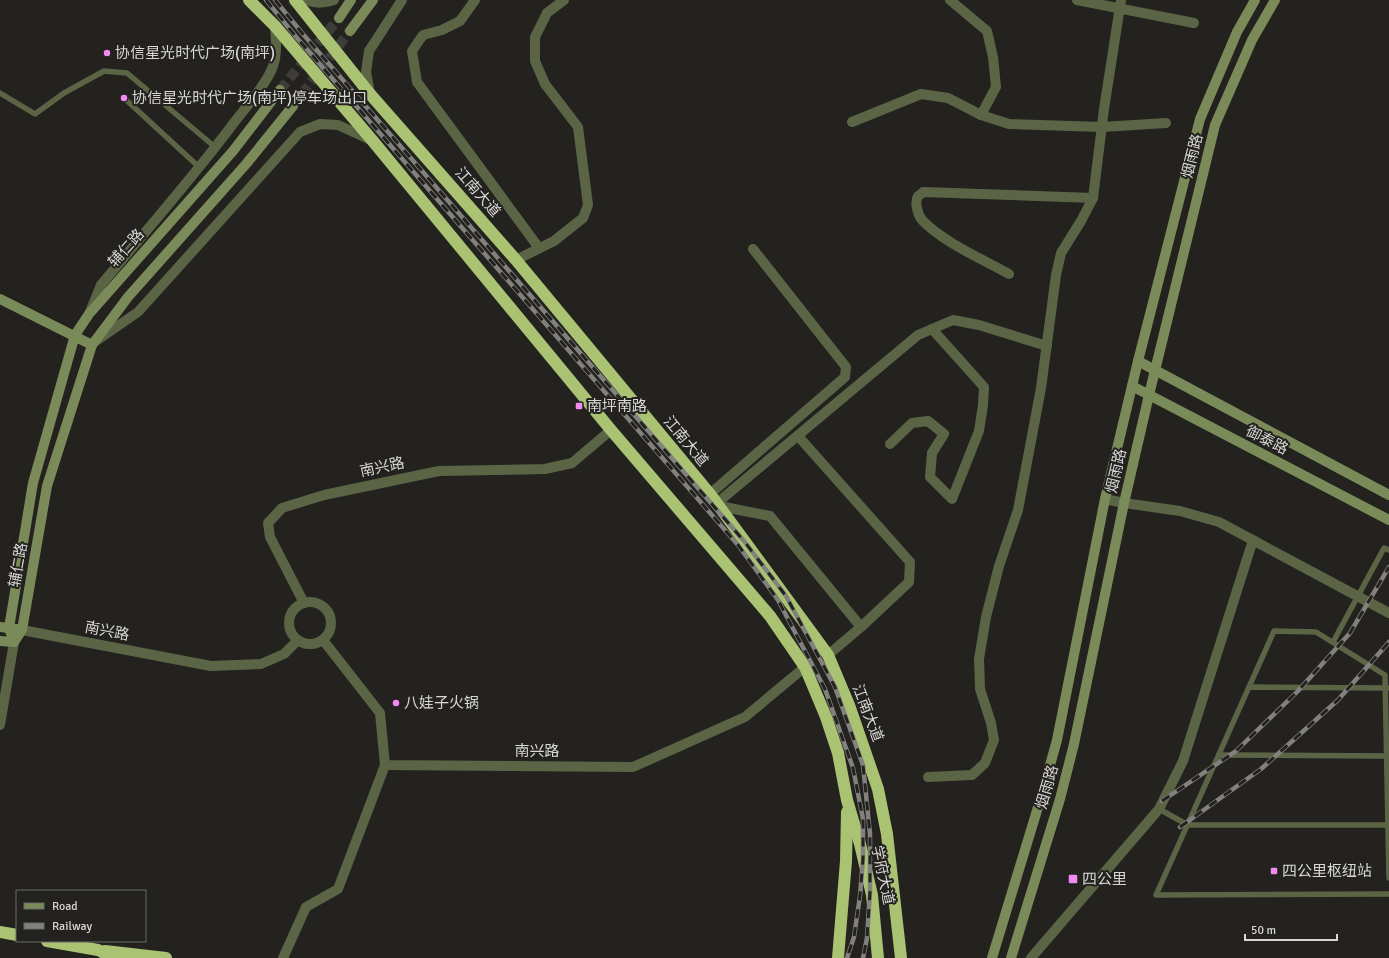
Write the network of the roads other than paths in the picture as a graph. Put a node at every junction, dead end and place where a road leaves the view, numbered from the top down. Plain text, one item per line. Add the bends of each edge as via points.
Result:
1 (250, 0) edge
2 (295, 0) edge
3 (307, 0) edge
4 (334, 0) edge
5 (351, 0) edge
6 (373, 0) edge
7 (402, 0) edge
8 (475, 0) edge
9 (564, 0) edge
10 (950, 0) edge
11 (1077, 0) edge
12 (1255, 0) edge
13 (1275, 0) edge
14 (1120, 5) edge
15 (339, 18) tunnel mouth
16 (1194, 23) dead end
17 (275, 26) junction
18 (350, 31) tunnel mouth
19 (280, 90) tunnel mouth
20 (0, 94) edge
21 (370, 94) junction
22 (124, 98) dead end
23 (293, 106) tunnel mouth
24 (981, 115) junction
25 (852, 122) dead end
26 (1166, 123) dead end
27 (1102, 127) junction
28 (372, 140) junction
29 (215, 147) junction
30 (199, 167) junction
31 (1093, 198) junction
32 (539, 248) junction
33 (753, 249) dead end
34 (516, 260) junction
35 (1009, 274) dead end
36 (0, 299) edge
37 (89, 314) junction
38 (932, 330) junction
39 (75, 335) junction
40 (92, 344) junction
41 (1047, 346) junction
42 (1138, 361) junction
43 (1155, 371) junction
44 (1132, 386) junction
45 (1149, 395) junction
46 (611, 430) junction
47 (798, 436) junction
48 (890, 444) dead end
49 (1389, 495) edge
50 (1105, 499) junction
51 (715, 501) junction
52 (1124, 503) junction
53 (1389, 520) edge
54 (1253, 540) junction
55 (1389, 550) edge
56 (304, 603) junction
57 (1389, 613) edge
58 (861, 627) junction
59 (5, 628) edge
60 (22, 630) junction
61 (323, 640) junction
62 (0, 641) edge
63 (297, 641) junction
64 (14, 642) junction
65 (1333, 642) junction
66 (828, 655) junction
67 (805, 667) junction
68 (1249, 687) junction
69 (1387, 688) edge
70 (0, 725) edge
71 (1219, 755) junction
72 (1387, 756) junction
73 (385, 765) junction
74 (928, 778) dead end
75 (847, 800) junction
76 (1160, 808) junction
77 (1188, 825) junction
78 (1388, 825) edge
79 (1389, 878) edge
80 (1389, 894) edge
81 (897, 930) junction
82 (0, 932) edge
83 (16, 936) edge
84 (53, 942) edge
85 (98, 950) junction
86 (114, 958) edge
87 (166, 958) edge
88 (283, 958) edge
89 (838, 958) edge
90 (878, 958) edge
91 (895, 958) edge
92 (901, 958) edge
93 (992, 958) edge
94 (1010, 958) edge
95 (1031, 958) edge

1 - 17 highway
2 - 21 highway, 江南大道
3 - 4 street via 324,3
5 - 15 main road
6 - 18 main road
7 - 21 street via 369,51 366,72
8 - 32 street via 460,21 442,30 423,35 412,51 417,82
9 - 32 street via 547,13 535,37 535,61 545,84 578,127 588,205 583,218 554,241
10 - 24 street via 987,31 996,87
11 - 14 street
12 - 42 main road, 烟雨路 via 1237,32 1200,119
13 - 43 main road, 烟雨路 via 1252,40 1215,125
14 - 16 street
14 - 27 street
17 - 28 highway
17 - 29 street via 275,57 271,70
19 - 37 main road, 辅仁路 via 233,151
20 - 29 lane via 35,114 64,93 104,71 127,73
21 - 34 highway, 江南大道
22 - 30 lane
23 - 40 main road, 辅仁路 via 247,163 128,297
24 - 25 street via 948,98 921,94
24 - 27 street via 1009,124
26 - 27 street
27 - 31 street
28 - 40 street via 338,125 320,124 300,132 138,312
28 - 46 highway
29 - 30 street
30 - 37 street via 101,285
31 - 35 street via 923,192 918,196 921,219 945,238
31 - 41 street via 1061,252
32 - 34 street
33 - 51 street via 846,367 845,377
34 - 51 highway, 江南大道
36 - 39 main road
37 - 39 main road, 辅仁路
38 - 41 street via 953,320
38 - 47 street via 918,335
38 - 48 street via 984,387 979,431 952,500 930,477 932,453 944,434 928,421 912,423
39 - 40 main road
39 - 59 main road, 辅仁路 via 33,483
40 - 60 main road, 辅仁路 via 47,486
41 - 74 street via 1018,510 999,566 978,659 980,688 994,740 985,763 972,775
42 - 43 main road, 御泰路
42 - 44 main road, 烟雨路
43 - 45 main road, 烟雨路
43 - 49 main road, 御泰路
44 - 45 main road, 御泰路
44 - 50 main road, 烟雨路
45 - 52 main road, 烟雨路
45 - 53 main road, 御泰路
46 - 56 street, 南兴路 via 572,462 545,469 439,471 324,495 282,508 268,523 270,537
46 - 67 highway via 770,616
47 - 51 street
47 - 58 street via 910,562 909,582
50 - 52 street
50 - 93 main road, 烟雨路 via 1057,740
51 - 58 street via 770,516
51 - 66 highway, 江南大道
52 - 54 street via 1180,511 1219,522
52 - 94 main road, 烟雨路 via 1074,744 1060,799
54 - 57 street
54 - 76 street via 1183,761
55 - 65 lane via 1384,548
56 - 61 street via 317,603 327,611 330,617 330,630
56 - 63 street via 293,610 288,623
58 - 66 street
59 - 60 main road
59 - 64 main road, 辅仁路
60 - 63 street, 南兴路 via 211,666 261,664 284,654
60 - 64 main road, 辅仁路
61 - 63 street via 310,644
61 - 73 street via 380,713
62 - 64 main road
64 - 70 street
65 - 68 lane via 1316,632 1274,631
65 - 69 lane via 1385,675
66 - 81 highway, 江南大道 via 849,705 878,789 887,834
67 - 73 street, 南兴路 via 745,717 633,767
67 - 75 highway via 838,754
68 - 69 lane
68 - 71 lane
69 - 72 lane
71 - 72 lane
71 - 77 lane
72 - 78 lane
73 - 88 street via 338,889 306,907
75 - 89 highway via 846,861
75 - 90 highway, 学府大道 via 872,895
76 - 77 lane
76 - 95 street
77 - 78 lane
77 - 80 lane via 1156,895
78 - 79 lane
81 - 91 highway
81 - 92 highway
82 - 83 highway
84 - 85 highway
85 - 86 highway
85 - 87 highway

